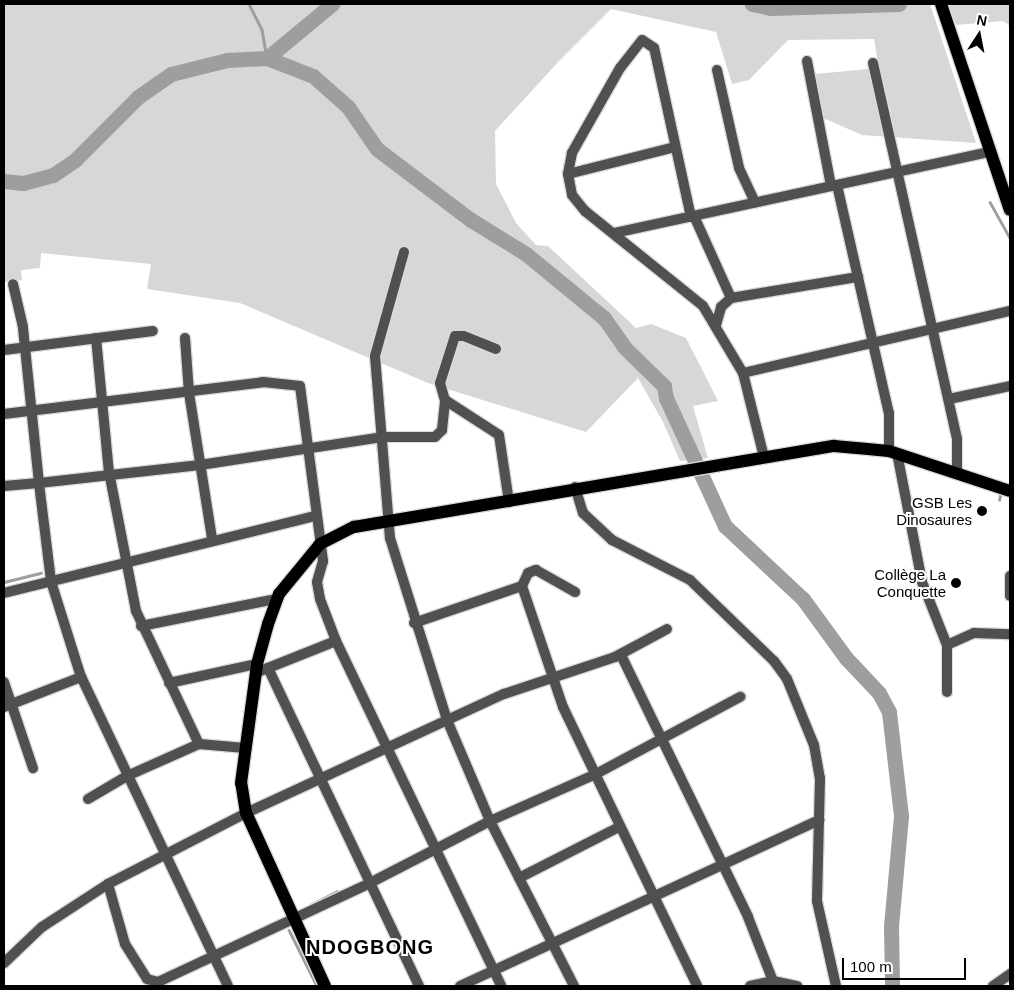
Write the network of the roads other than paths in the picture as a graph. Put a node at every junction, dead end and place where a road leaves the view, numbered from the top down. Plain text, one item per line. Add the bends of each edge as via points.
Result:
1 (943, 9) edge
2 (807, 61) dead end
3 (873, 63) dead end
4 (717, 70) dead end
5 (674, 147) junction
6 (989, 152) junction
7 (896, 172) junction
8 (568, 174) junction
9 (834, 186) junction
10 (755, 203) junction
11 (1010, 210) edge
12 (692, 216) junction
13 (614, 233) junction
14 (404, 252) dead end
15 (858, 277) junction
16 (13, 284) dead end
17 (732, 298) junction
18 (1010, 312) edge
19 (716, 324) junction
20 (933, 330) junction
21 (153, 332) dead end
22 (96, 338) junction
23 (185, 338) dead end
24 (872, 341) junction
25 (496, 349) dead end
26 (4, 350) edge
27 (25, 350) junction
28 (743, 373) junction
29 (1010, 386) edge
30 (189, 393) junction
31 (949, 399) junction
32 (445, 400) junction
33 (102, 403) junction
34 (32, 413) junction
35 (4, 414) edge
36 (382, 437) junction
37 (308, 447) junction
38 (893, 452) junction
39 (764, 457) junction
40 (200, 465) junction
41 (109, 472) junction
42 (957, 472) junction
43 (39, 483) junction
44 (4, 486) edge
45 (575, 487) junction
46 (1010, 491) edge
47 (509, 502) junction
48 (314, 516) junction
49 (387, 521) junction
50 (212, 539) junction
51 (320, 544) junction
52 (127, 561) junction
53 (1010, 576) edge
54 (51, 581) junction
55 (522, 586) junction
56 (575, 592) dead end
57 (4, 593) edge
58 (1010, 596) edge
59 (276, 599) junction
60 (414, 623) junction
61 (141, 626) junction
62 (667, 629) dead end
63 (1010, 634) edge
64 (336, 641) junction
65 (947, 645) junction
66 (621, 655) junction
67 (261, 668) junction
68 (81, 677) junction
69 (553, 678) junction
70 (4, 682) edge
71 (169, 683) junction
72 (946, 692) dead end
73 (740, 697) dead end
74 (8, 705) edge
75 (446, 720) junction
76 (660, 741) junction
77 (199, 744) junction
78 (387, 747) junction
79 (245, 748) junction
80 (34, 768) dead end
81 (594, 775) junction
82 (127, 776) junction
83 (322, 780) junction
84 (88, 799) dead end
85 (246, 813) junction
86 (820, 820) junction
87 (490, 821) junction
88 (619, 827) junction
89 (435, 848) junction
90 (164, 856) junction
91 (721, 866) junction
92 (519, 878) junction
93 (370, 883) junction
94 (108, 884) junction
95 (653, 898) junction
96 (294, 918) junction
97 (551, 941) junction
98 (214, 958) junction
99 (4, 963) edge
100 (493, 969) junction
101 (1010, 974) edge
102 (773, 981) junction
103 (228, 986) edge
104 (325, 986) edge
105 (419, 986) edge
106 (460, 986) edge
107 (501, 986) edge
108 (574, 986) edge
109 (697, 986) edge
110 (750, 986) edge
111 (797, 986) edge
112 (836, 986) edge
113 (993, 986) edge

1 - 6 main road
2 - 9 street
3 - 7 street
4 - 10 street via 739,168
5 - 8 street
5 - 8 street via 654,48 642,40 620,68 576,145
5 - 12 street
6 - 7 street
6 - 11 main road
7 - 9 street
7 - 20 street
8 - 13 street via 578,203
9 - 10 street
9 - 15 street
10 - 12 street
12 - 13 street
12 - 17 street
13 - 19 street via 692,295
14 - 36 street via 375,356
15 - 17 street
15 - 24 street
16 - 27 street
17 - 19 street via 721,308
18 - 20 street
19 - 28 street
20 - 24 street
20 - 31 street
21 - 22 street
22 - 27 street
22 - 33 street
23 - 30 street
24 - 28 street
24 - 38 street via 891,424
25 - 32 street via 464,336 455,336 440,383
26 - 27 street
27 - 34 street
28 - 39 street
29 - 31 street
30 - 33 street
30 - 37 street via 263,382 300,386
30 - 40 street
31 - 42 street via 957,439
32 - 36 street via 440,434
32 - 47 street via 500,435
33 - 34 street
33 - 41 street
34 - 35 street
34 - 43 street
36 - 37 street
36 - 49 street
37 - 40 street
37 - 48 street
38 - 39 main road via 848,445
38 - 42 main road
38 - 65 street via 922,582
39 - 45 main road
40 - 41 street
40 - 50 street
41 - 43 street
41 - 52 street
42 - 46 main road
43 - 44 street
43 - 54 street
45 - 47 main road
45 - 86 street via 583,513 612,540 690,580 787,679 814,745
47 - 49 main road
48 - 50 street
48 - 51 street
49 - 51 main road via 354,527
49 - 60 street
50 - 52 street
51 - 59 main road
51 - 64 street via 323,564 317,582
52 - 54 street
52 - 61 street
53 - 58 street
54 - 57 street
54 - 68 street
55 - 56 street via 528,573 536,570
55 - 60 street
55 - 69 street
59 - 61 street
59 - 67 main road
60 - 75 street
61 - 71 street
62 - 66 street
63 - 65 street via 974,633
64 - 67 street
64 - 78 street
65 - 72 street
66 - 69 street
66 - 76 street
67 - 71 street
67 - 79 main road
67 - 83 street
68 - 74 street
68 - 82 street
69 - 75 street via 504,694
69 - 81 street
70 - 74 street
71 - 77 street
73 - 76 street
74 - 80 street
75 - 78 street
75 - 87 street
76 - 81 street
76 - 91 street
77 - 79 street
77 - 82 street
78 - 83 street
78 - 89 street
79 - 85 main road via 241,783
81 - 87 street
81 - 88 street
82 - 84 street
82 - 90 street
83 - 85 street
83 - 93 street
85 - 90 street
85 - 96 main road
86 - 91 street
86 - 112 street via 817,901
87 - 89 street
87 - 92 street
88 - 92 street
88 - 95 street
89 - 93 street
89 - 100 street
90 - 94 street
90 - 98 street
91 - 95 street
91 - 102 street via 748,917
92 - 97 street
93 - 96 street
93 - 105 street
94 - 98 street via 125,944 147,979 162,981
94 - 99 street via 42,927
95 - 97 street
95 - 109 street
96 - 98 street
96 - 104 main road
97 - 100 street
97 - 108 street
98 - 103 street
100 - 106 street
100 - 107 street
101 - 113 street
102 - 110 street
102 - 111 street

